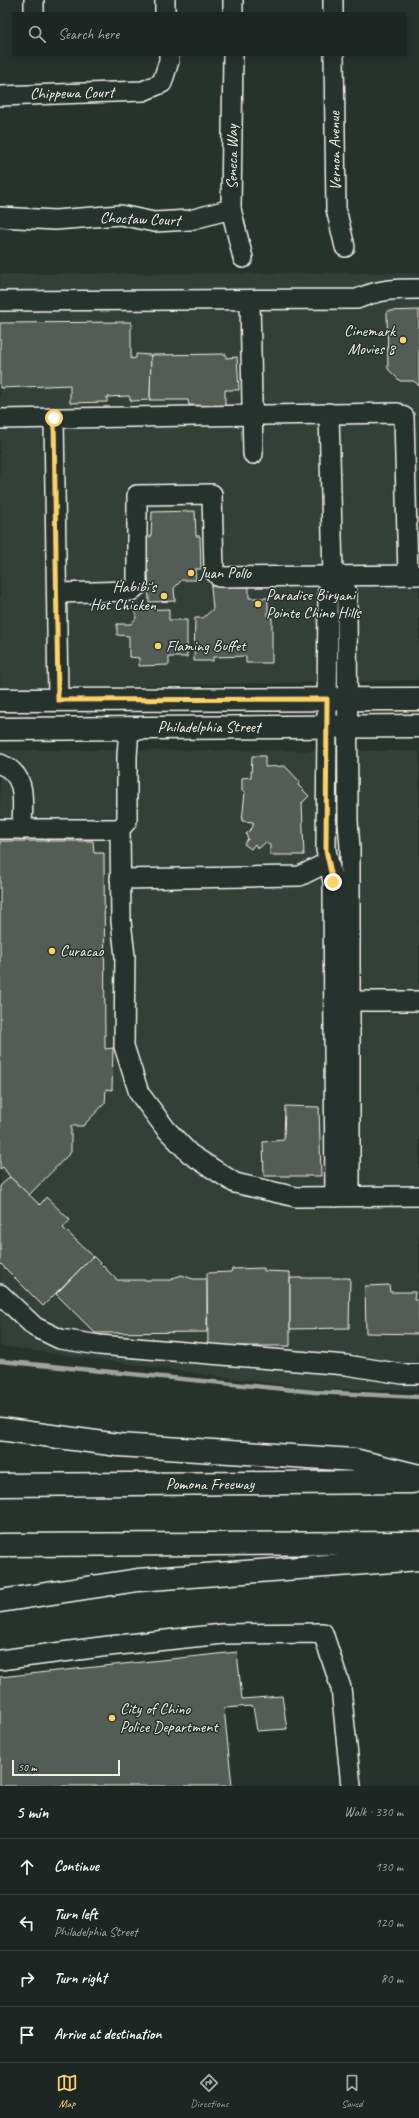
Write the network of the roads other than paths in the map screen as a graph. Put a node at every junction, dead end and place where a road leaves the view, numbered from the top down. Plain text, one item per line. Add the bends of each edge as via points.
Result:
1 (34, 0) edge
2 (165, 0) edge
3 (233, 0) edge
4 (333, 0) edge
5 (34, 12) edge
6 (165, 12) edge
7 (233, 12) edge
8 (333, 12) edge
9 (169, 56) edge
10 (233, 56) edge
11 (334, 56) edge
12 (0, 96) edge
13 (231, 209) junction
14 (0, 216) edge
15 (345, 247) dead end
16 (243, 258) dead end
17 (419, 289) edge
18 (250, 300) junction
19 (0, 301) edge
20 (329, 413) junction
21 (252, 415) junction
22 (54, 418) junction
23 (0, 419) edge
24 (253, 454) dead end
25 (413, 575) edge
26 (333, 576) junction
27 (57, 592) junction
28 (338, 699) junction
29 (419, 699) edge
30 (0, 700) edge
31 (58, 700) junction
32 (419, 726) edge
33 (337, 727) junction
34 (130, 728) junction
35 (0, 729) edge
36 (0, 764) edge
37 (0, 829) edge
38 (22, 829) junction
39 (120, 829) junction
40 (328, 862) junction
41 (120, 879) junction
42 (342, 1001) junction
43 (419, 1001) edge
44 (342, 1196) junction
45 (419, 1196) edge
46 (0, 1294) edge
47 (419, 1374) edge
48 (0, 1429) edge
49 (419, 1476) edge
50 (419, 1482) edge
51 (0, 1485) edge
52 (419, 1543) edge
53 (0, 1545) edge
54 (419, 1559) edge
55 (0, 1601) edge
56 (0, 1660) edge
57 (351, 1786) edge

1 - 5 street
2 - 6 street
3 - 7 street
4 - 8 street
9 - 12 street, Chippewa Court via 170,61 162,83 143,91
10 - 13 street, Seneca Way
11 - 15 street, Vernon Avenue via 336,209
13 - 14 street, Choctaw Court via 190,220 154,222 120,215 55,220
13 - 16 street, Seneca Way
17 - 18 street via 387,289 357,299
18 - 19 street
18 - 21 street
20 - 21 street
20 - 25 street via 397,413 404,417
20 - 26 street
21 - 22 street
21 - 24 street
22 - 23 street
22 - 27 street
25 - 26 street
26 - 27 street via 219,577 214,571 212,494 137,495 137,586 131,591
26 - 28 street via 347,592
27 - 31 street
28 - 29 main road, Philadelphia Street
28 - 31 main road, Philadelphia Street
28 - 33 street
30 - 31 main road, Philadelphia Street
32 - 33 main road, Philadelphia Street
33 - 34 main road, Philadelphia Street
33 - 40 street via 326,850
33 - 42 street via 350,848
34 - 35 main road, Philadelphia Street
34 - 39 street via 127,756 127,821
36 - 38 street via 18,776 22,786
37 - 38 street
38 - 39 street
39 - 41 street
40 - 41 street via 300,876
40 - 42 street via 333,882
41 - 44 street via 125,956 124,1046 139,1092 166,1129 190,1154 235,1183 296,1197
42 - 43 street
42 - 44 street
44 - 45 street
46 - 47 street via 35,1327 60,1339 99,1345 346,1365 402,1374
48 - 49 main road via 118,1445 354,1460
50 - 51 main road, Pomona Freeway
52 - 53 main road
54 - 55 main road via 138,1580
56 - 57 street via 222,1634 323,1633 341,1688

